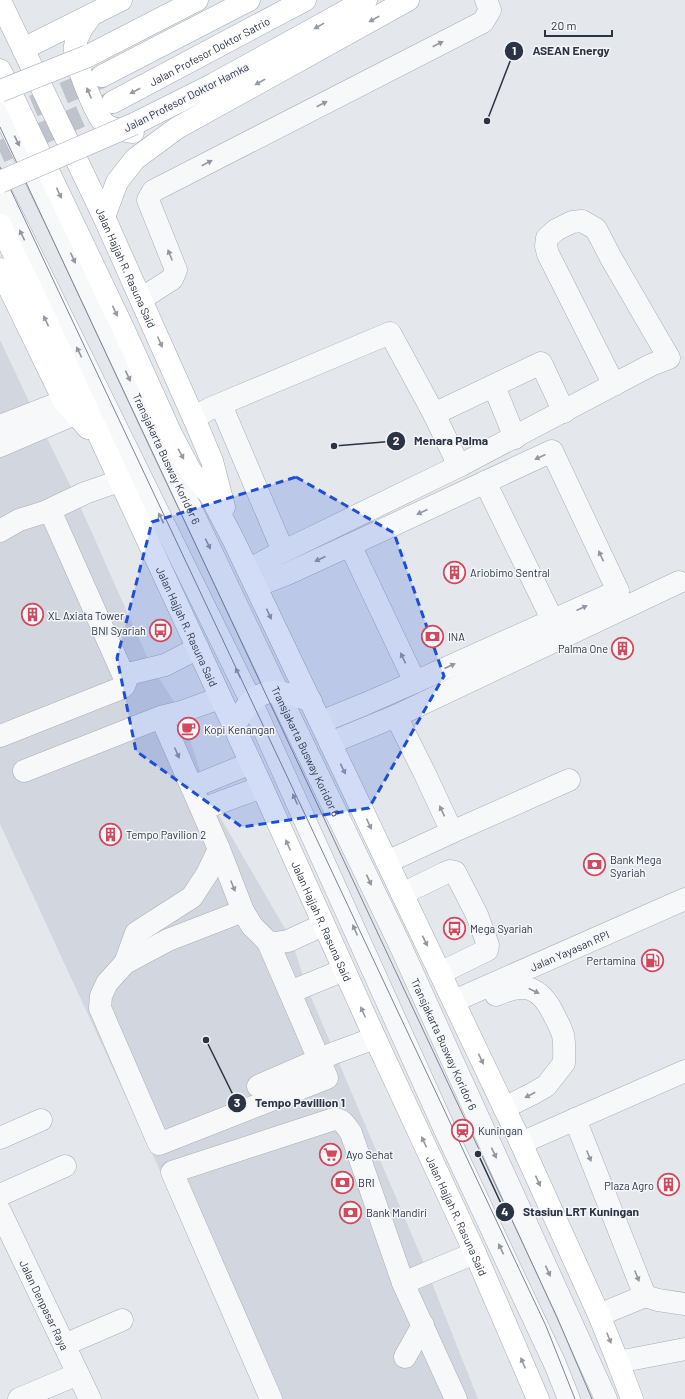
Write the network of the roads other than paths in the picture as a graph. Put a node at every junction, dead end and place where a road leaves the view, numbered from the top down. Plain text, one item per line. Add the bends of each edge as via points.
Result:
1 (121, 0) edge
2 (198, 0) edge
3 (249, 0) edge
4 (305, 0) edge
5 (366, 0) edge
6 (408, 0) edge
7 (486, 0) edge
8 (0, 1) edge
9 (91, 16) junction
10 (23, 49) junction
11 (0, 70) edge
12 (102, 76) tunnel mouth
13 (0, 91) edge
14 (113, 102) tunnel mouth
15 (0, 106) edge
16 (177, 128) junction
17 (0, 182) edge
18 (0, 191) edge
19 (104, 218) junction
20 (0, 225) edge
21 (0, 269) edge
22 (141, 299) junction
23 (614, 385) junction
24 (494, 386) junction
25 (70, 407) junction
26 (222, 408) junction
27 (564, 412) junction
28 (434, 414) junction
29 (2, 419) edge
30 (195, 421) junction
31 (515, 438) junction
32 (104, 445) junction
33 (0, 446) edge
34 (459, 466) junction
35 (120, 481) junction
36 (485, 482) junction
37 (45, 512) junction
38 (0, 531) edge
39 (234, 541) junction
40 (350, 545) junction
41 (282, 549) junction
42 (250, 573) junction
43 (679, 582) dead end
44 (553, 621) junction
45 (198, 648) junction
46 (124, 674) junction
47 (414, 682) junction
48 (278, 692) junction
49 (220, 698) junction
50 (251, 701) junction
51 (311, 701) junction
52 (396, 716) junction
53 (161, 717) junction
54 (321, 722) junction
55 (234, 727) junction
56 (0, 736) edge
57 (330, 743) junction
58 (278, 759) junction
59 (251, 763) junction
60 (24, 771) dead end
61 (569, 780) dead end
62 (192, 787) junction
63 (262, 787) junction
64 (352, 789) junction
65 (202, 809) junction
66 (346, 832) junction
67 (452, 832) junction
68 (219, 849) junction
69 (387, 862) junction
70 (402, 894) junction
71 (685, 899) edge
72 (243, 911) junction
73 (323, 925) junction
74 (268, 942) junction
75 (125, 963) junction
76 (344, 970) junction
77 (440, 973) junction
78 (290, 992) junction
79 (456, 1007) junction
80 (375, 1038) junction
81 (318, 1060) junction
82 (685, 1071) edge
83 (258, 1086) dead end
84 (504, 1108) junction
85 (575, 1119) junction
86 (40, 1120) dead end
87 (0, 1138) edge
88 (521, 1144) junction
89 (65, 1166) dead end
90 (0, 1195) edge
91 (0, 1211) edge
92 (475, 1253) junction
93 (403, 1283) junction
94 (645, 1296) junction
95 (685, 1304) edge
96 (599, 1315) junction
97 (122, 1320) dead end
98 (423, 1325) junction
99 (64, 1345) junction
100 (685, 1349) edge
101 (405, 1357) dead end
102 (618, 1362) junction
103 (78, 1374) junction
104 (20, 1399) edge
105 (90, 1399) edge
106 (271, 1399) edge
107 (456, 1399) edge
108 (538, 1399) edge
109 (569, 1399) edge
110 (606, 1399) edge
111 (632, 1399) edge

1 - 9 main road
2 - 13 main road, bridge via 88,56
3 - 12 main road
4 -> 14 main road, Jalan Profesor Doktor Satrio
5 -> 17 main road, Jalan Profesor Doktor Hamka, bridge via 214,84 134,124
6 -> 16 main road
22 -> 7 street via 172,279 176,270 148,200 154,191 483,22 490,10
8 - 10 main road, Jalan Hajjah R. Rasuna Said
9 - 10 main road
16 -> 9 main road via 143,134 106,125 98,114 78,68 75,47 78,34
10 - 19 main road, Jalan Hajjah R. Rasuna Said
11 -> 39 main road, Jalan Hajjah R. Rasuna Said via 172,436 190,470 210,495
15 -> 48 street, Transjakarta Busway Koridor 6
16 - 19 main road via 135,159 118,182
50 -> 18 street
19 - 22 main road, Jalan Hajjah R. Rasuna Said
32 -> 20 main road, Jalan Hajjah R. Rasuna Said
21 - 25 main road, Jalan Hajjah R. Rasuna Said
22 -> 30 main road, Jalan Hajjah R. Rasuna Said
23 - 23 street via 548,254 547,238 572,222 582,221 596,229 669,358
23 - 27 street
24 - 27 street via 541,363
24 - 28 street
24 - 31 street
25 - 29 street
25 - 32 main road, Jalan Hajjah R. Rasuna Said
25 - 33 street
26 - 28 street via 390,333
26 - 30 street via 209,409
26 - 41 street
27 - 31 street
28 - 34 street
30 - 39 main road, Jalan Hajjah R. Rasuna Said via 212,461
31 - 34 street
32 - 35 main road, Jalan Hajjah R. Rasuna Said
34 - 41 street
35 - 37 street via 85,493
35 - 45 main road, Jalan Hajjah R. Rasuna Said
36 -> 40 street
36 - 44 street
44 -> 36 street via 618,591 552,451
37 - 38 street via 19,520
37 - 46 street via 53,517
39 - 42 main road, Jalan Hajjah R. Rasuna Said
40 -> 42 street via 287,574
47 -> 40 street
41 - 42 street
42 -> 51 main road, Jalan Hajjah R. Rasuna Said
43 - 52 street
47 -> 44 street
45 - 46 street via 165,664
45 - 49 main road, Jalan Hajjah R. Rasuna Said
46 - 56 street via 126,681 119,689
47 - 54 street
48 - 50 main road via 263,693
48 - 51 main road
48 - 66 street, Transjakarta Busway Koridor 6
49 - 53 street
49 - 55 main road, Jalan Hajjah R. Rasuna Said
50 - 55 main road
50 - 58 street
51 - 54 main road, Jalan Hajjah R. Rasuna Said
52 - 57 street
67 -> 52 street
53 - 60 street
53 -> 62 street
54 - 57 main road, Jalan Hajjah R. Rasuna Said
55 - 58 street
55 - 59 main road, Jalan Hajjah R. Rasuna Said
57 -> 64 main road, Jalan Hajjah R. Rasuna Said
109 -> 58 street
59 - 62 street
59 - 63 main road, Jalan Hajjah R. Rasuna Said
61 - 67 street
62 - 65 street
63 - 65 street
73 -> 63 main road, Jalan Hajjah R. Rasuna Said
64 - 66 street
64 -> 69 main road, Jalan Hajjah R. Rasuna Said
65 - 68 street
66 -> 110 street, Transjakarta Busway Koridor 6
67 - 69 street
68 -> 72 street
68 - 75 street via 192,897 136,933
69 - 70 main road, Jalan Hajjah R. Rasuna Said
70 -> 77 main road, Jalan Hajjah R. Rasuna Said
70 - 77 street via 445,873 455,872 477,915 488,945 487,950
71 - 79 street, Jalan Yayasan RPI
72 - 74 street via 252,926
72 - 75 street via 168,940
73 - 74 street via 288,941
73 - 76 main road, Jalan Hajjah R. Rasuna Said
74 - 78 street
75 - 81 street via 107,983 101,996 100,1008 159,1144 327,1078
76 - 78 street
80 -> 76 main road, Jalan Hajjah R. Rasuna Said
77 - 79 main road, Jalan Hajjah R. Rasuna Said
78 - 81 street
79 -> 84 main road, Jalan Hajjah R. Rasuna Said
79 -> 84 street via 524,987 537,991 549,1006 563,1034 564,1063 546,1086
80 - 81 street
92 -> 80 main road, Jalan Hajjah R. Rasuna Said
81 - 83 street
82 - 85 street
84 - 88 main road, Jalan Hajjah R. Rasuna Said
85 - 88 street
85 -> 94 street
86 - 87 street
88 -> 96 main road, Jalan Hajjah R. Rasuna Said
89 - 90 street
91 - 99 street, Jalan Denpasar Raya
92 - 93 street
108 -> 92 main road, Jalan Hajjah R. Rasuna Said
93 - 98 street
93 - 106 street via 351,1133 340,1119 326,1121 172,1172
94 - 95 street
94 - 96 street
96 -> 102 main road, Jalan Hajjah R. Rasuna Said
97 - 99 street
98 - 101 street
98 - 107 street
99 - 103 street, Jalan Denpasar Raya
100 - 102 street
102 - 111 main road, Jalan Hajjah R. Rasuna Said
103 - 104 street
103 - 105 street, Jalan Denpasar Raya

